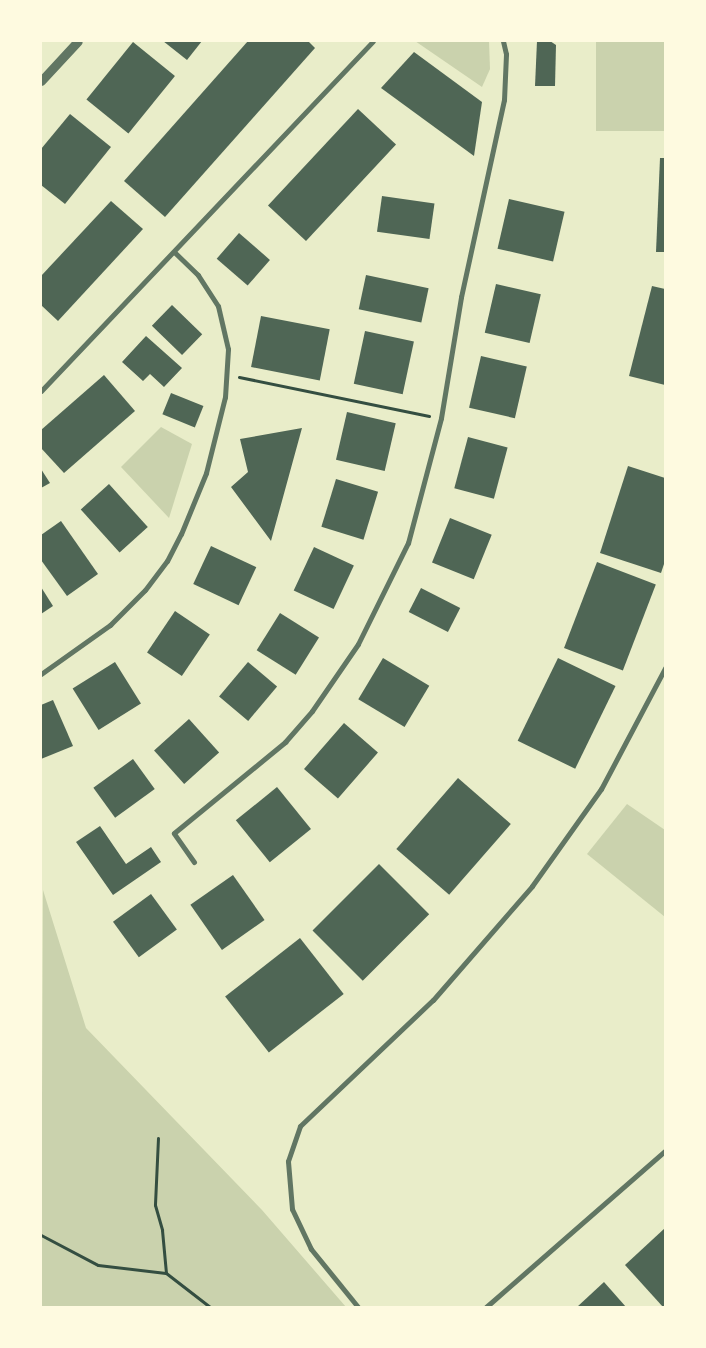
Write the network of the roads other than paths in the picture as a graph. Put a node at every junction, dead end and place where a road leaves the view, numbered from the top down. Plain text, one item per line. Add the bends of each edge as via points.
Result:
1 (78, 41) edge
2 (373, 41) edge
3 (503, 41) edge
4 (41, 81) edge
5 (175, 253) junction
6 (41, 391) edge
7 (665, 668) edge
8 (41, 674) edge
9 (194, 862) dead end
10 (665, 1151) edge
11 (358, 1307) edge
12 (486, 1307) edge

1 - 4 street
2 - 5 street
3 - 9 street via 506,54 504,100 462,297 441,418 408,543 373,618 328,689 285,742 174,833
5 - 6 street
5 - 8 street via 198,275 218,306 228,349 229,375 206,472 193,509 167,561 144,590 110,625
7 - 11 street via 601,789 532,886 439,994 300,1126 288,1161 292,1209 311,1249
10 - 12 street

